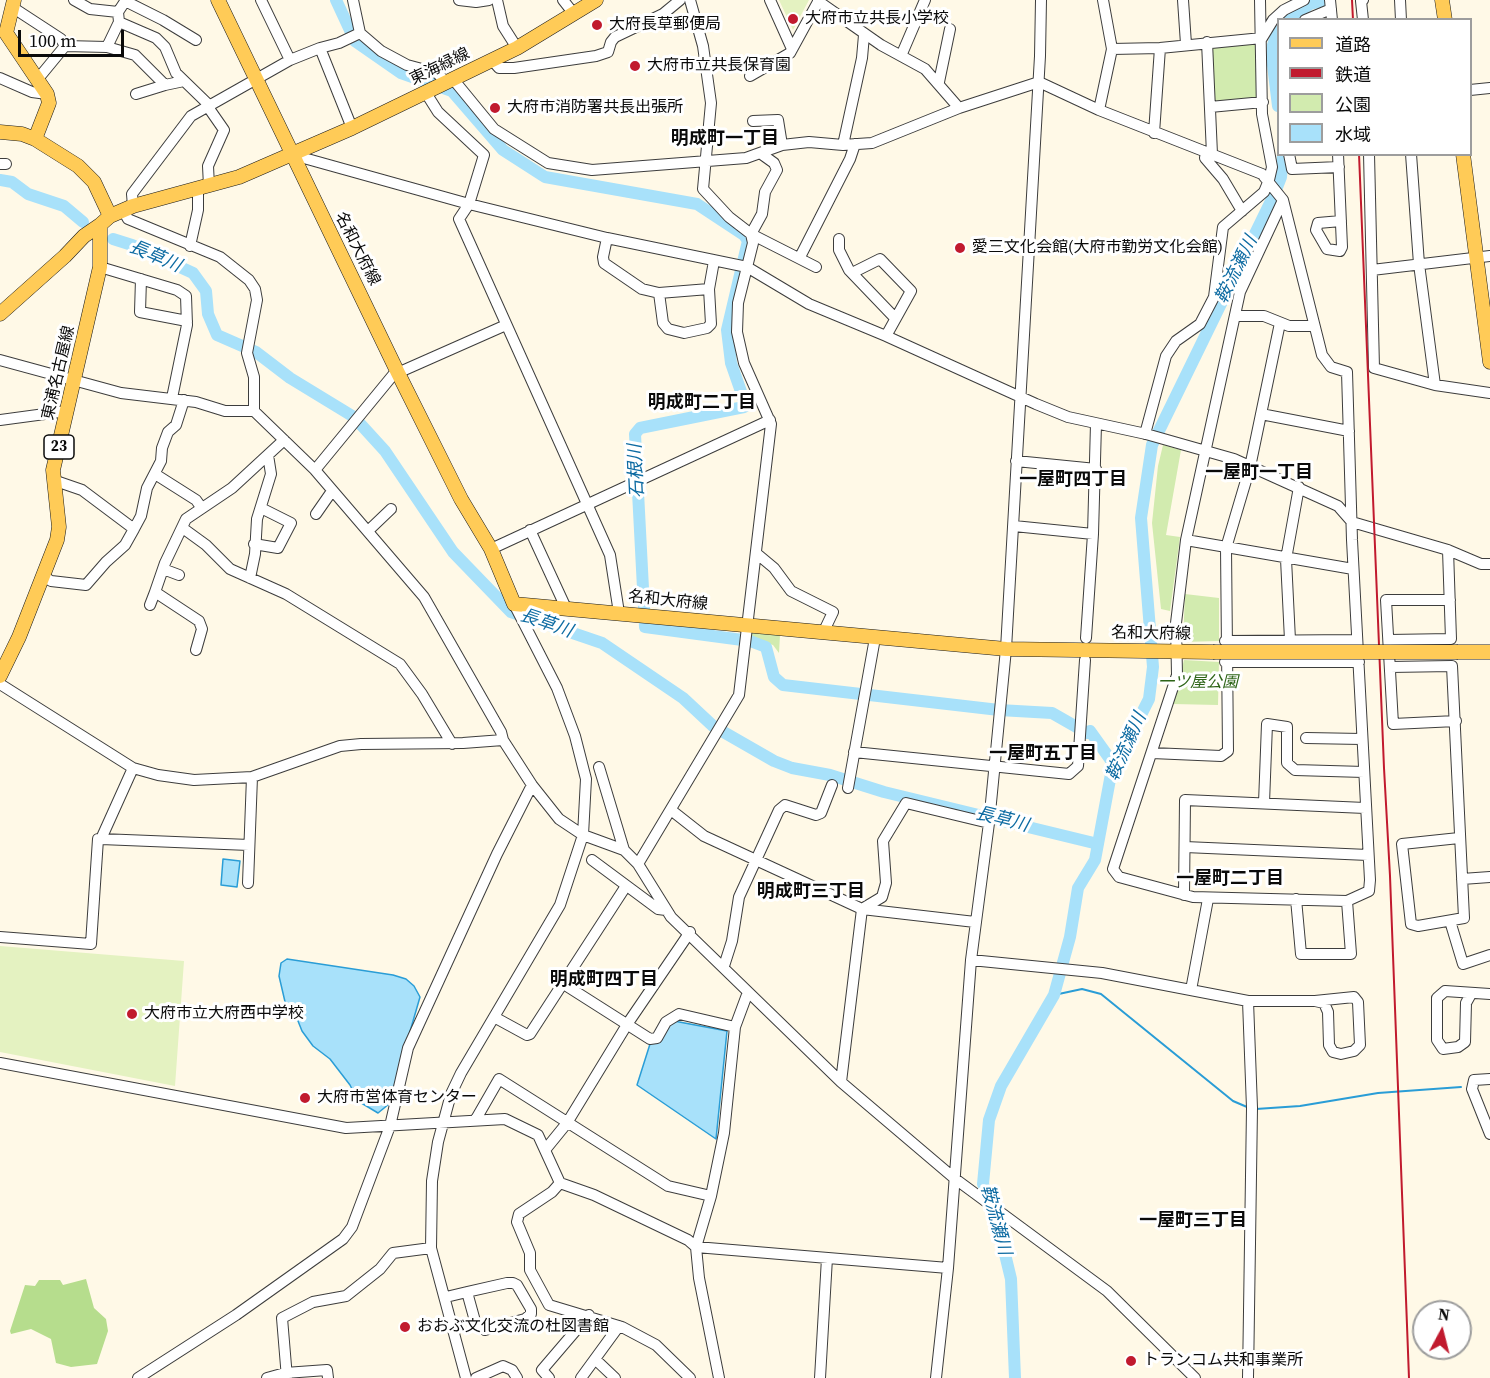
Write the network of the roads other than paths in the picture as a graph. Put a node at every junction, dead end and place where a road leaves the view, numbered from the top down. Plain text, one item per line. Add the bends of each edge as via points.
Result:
1 (74, 0) edge
2 (218, 0) edge
3 (261, 0) edge
4 (353, 0) edge
5 (459, 0) edge
6 (489, 0) edge
7 (497, 0) edge
8 (563, 0) edge
9 (596, 0) edge
10 (680, 0) edge
11 (690, 0) edge
12 (770, 0) edge
13 (925, 0) edge
14 (1041, 0) edge
15 (1102, 0) edge
16 (1184, 0) edge
17 (1260, 0) edge
18 (1304, 0) edge
19 (1363, 0) edge
20 (1400, 0) edge
21 (1443, 0) edge
22 (125, 1) edge
23 (818, 1) edge
24 (13, 4) edge
25 (1331, 9) edge
26 (574, 14) junction
27 (119, 17) junction
28 (1310, 18) edge
29 (1363, 18) edge
30 (1401, 18) edge
31 (1445, 18) edge
32 (950, 30) dead end
33 (3, 32) edge
34 (360, 33) junction
35 (864, 34) junction
36 (1262, 38) junction
37 (196, 40) dead end
38 (1207, 42) junction
39 (1186, 44) junction
40 (65, 46) junction
41 (107, 47) junction
42 (320, 48) junction
43 (517, 48) junction
44 (1160, 48) junction
45 (792, 49) junction
46 (1112, 49) junction
47 (902, 57) junction
48 (290, 60) junction
49 (492, 60) junction
50 (750, 76) dead end
51 (0, 78) edge
52 (37, 80) junction
53 (256, 80) junction
54 (184, 81) junction
55 (448, 81) junction
56 (939, 82) junction
57 (1039, 82) junction
58 (165, 85) junction
59 (1490, 88) edge
60 (1472, 90) edge
61 (428, 91) junction
62 (47, 94) junction
63 (136, 94) dead end
64 (1263, 102) junction
65 (209, 107) junction
66 (1210, 107) junction
67 (959, 108) junction
68 (1099, 111) junction
69 (753, 121) dead end
70 (352, 128) junction
71 (0, 132) edge
72 (1154, 133) junction
73 (35, 139) junction
74 (849, 144) junction
75 (782, 145) junction
76 (760, 153) junction
77 (1209, 153) junction
78 (293, 155) junction
79 (1289, 156) edge
80 (1338, 156) edge
81 (1369, 156) edge
82 (1411, 156) edge
83 (1463, 156) edge
84 (705, 163) junction
85 (1339, 167) junction
86 (1269, 181) junction
87 (203, 188) junction
88 (1282, 199) junction
89 (469, 204) junction
90 (1242, 211) junction
91 (116, 214) junction
92 (1341, 221) dead end
93 (751, 234) junction
94 (607, 238) junction
95 (839, 238) dead end
96 (190, 246) junction
97 (800, 257) junction
98 (1484, 257) edge
99 (714, 261) junction
100 (1419, 264) junction
101 (743, 266) junction
102 (100, 267) junction
103 (816, 267) dead end
104 (1372, 270) junction
105 (852, 273) junction
106 (141, 279) junction
107 (709, 289) junction
108 (659, 293) junction
109 (0, 314) edge
110 (1235, 316) junction
111 (895, 318) junction
112 (187, 321) junction
113 (1280, 322) junction
114 (506, 325) junction
115 (1313, 326) junction
116 (886, 336) junction
117 (0, 360) edge
118 (1490, 362) edge
119 (398, 373) junction
120 (74, 380) junction
121 (1435, 385) junction
122 (1490, 393) edge
123 (1020, 395) junction
124 (172, 398) junction
125 (184, 400) junction
126 (67, 411) junction
127 (254, 411) junction
128 (1261, 414) junction
129 (0, 420) edge
130 (770, 420) junction
131 (1096, 424) junction
132 (1349, 431) junction
133 (1145, 434) junction
134 (284, 440) junction
135 (1206, 450) junction
136 (268, 455) junction
137 (1016, 460) junction
138 (1250, 467) junction
139 (1096, 469) junction
140 (315, 471) junction
141 (155, 474) junction
142 (53, 480) junction
143 (1299, 487) junction
144 (332, 491) junction
145 (589, 503) junction
146 (201, 507) junction
147 (261, 508) junction
148 (391, 509) dead end
149 (316, 514) dead end
150 (1352, 522) junction
151 (1014, 526) junction
152 (134, 529) junction
153 (184, 529) dead end
154 (530, 530) junction
155 (369, 531) junction
156 (1093, 534) junction
157 (1186, 540) junction
158 (254, 544) junction
159 (1226, 548) junction
160 (491, 549) junction
161 (1448, 550) junction
162 (756, 553) junction
163 (1287, 559) junction
164 (1490, 564) edge
165 (163, 569) junction
166 (1353, 569) junction
167 (179, 575) dead end
168 (43, 576) junction
169 (250, 578) junction
170 (155, 592) junction
171 (1450, 600) junction
172 (150, 605) dead end
173 (515, 606) junction
174 (566, 608) junction
175 (626, 614) junction
176 (747, 626) junction
177 (823, 633) junction
178 (875, 638) junction
179 (1086, 638) dead end
180 (1290, 640) junction
181 (1357, 640) junction
182 (1389, 640) junction
183 (1226, 641) junction
184 (1005, 649) junction
185 (196, 650) dead end
186 (1176, 652) junction
187 (1490, 652) edge
188 (1085, 660) dead end
189 (1225, 662) junction
190 (1359, 662) junction
191 (1390, 667) junction
192 (0, 675) edge
193 (0, 684) edge
194 (1456, 721) junction
195 (1306, 738) dead end
196 (1362, 739) junction
197 (503, 740) junction
198 (452, 744) junction
199 (854, 752) junction
200 (1152, 753) junction
201 (599, 767) dead end
202 (994, 767) junction
203 (133, 768) junction
204 (1364, 772) junction
205 (252, 777) junction
206 (532, 785) junction
207 (832, 785) dead end
208 (848, 788) dead end
209 (1264, 803) junction
210 (1365, 808) junction
211 (671, 810) junction
212 (989, 819) junction
213 (583, 835) junction
214 (1460, 838) junction
215 (101, 839) junction
216 (249, 845) junction
217 (1185, 847) junction
218 (624, 850) junction
219 (1368, 855) junction
220 (756, 859) junction
221 (592, 860) dead end
222 (638, 864) junction
223 (1490, 877) edge
224 (1462, 879) junction
225 (248, 883) dead end
226 (626, 886) junction
227 (1184, 895) junction
228 (1208, 899) junction
229 (1296, 899) junction
230 (1347, 901) junction
231 (862, 909) junction
232 (666, 910) junction
233 (1450, 921) junction
234 (975, 922) junction
235 (690, 933) junction
236 (0, 937) edge
237 (1490, 955) edge
238 (971, 960) junction
239 (724, 966) junction
240 (562, 983) junction
241 (1191, 990) junction
242 (748, 992) junction
243 (1471, 994) junction
244 (1490, 994) edge
245 (1248, 1001) junction
246 (1315, 1001) junction
247 (494, 1017) junction
248 (628, 1023) junction
249 (735, 1027) junction
250 (0, 1063) edge
251 (1490, 1079) edge
252 (841, 1082) junction
253 (476, 1119) junction
254 (443, 1122) junction
255 (567, 1124) junction
256 (390, 1126) junction
257 (1490, 1134) edge
258 (545, 1150) junction
259 (954, 1178) junction
260 (560, 1183) junction
261 (711, 1196) junction
262 (696, 1247) junction
263 (431, 1248) junction
264 (827, 1258) junction
265 (948, 1268) junction
266 (467, 1292) junction
267 (446, 1297) junction
268 (589, 1315) junction
269 (619, 1326) junction
270 (595, 1359) junction
271 (287, 1375) edge
272 (489, 1376) edge
273 (683, 1376) edge
274 (138, 1378) edge
275 (267, 1378) edge
276 (328, 1378) edge
277 (466, 1378) edge
278 (476, 1378) edge
279 (517, 1378) edge
280 (549, 1378) edge
281 (581, 1378) edge
282 (615, 1378) edge
283 (719, 1378) edge
284 (820, 1378) edge
285 (936, 1378) edge
286 (1195, 1378) edge
287 (1248, 1378) edge

1 - 27 street
2 - 53 main road, 名和大府線
3 - 48 street
4 - 34 street
5 - 6 street
7 - 43 street via 503,26
8 - 26 street
9 - 26 main road, 東海緑線
10 - 49 street via 663,14 615,37 608,52 596,56 513,68 499,68
11 - 84 street via 703,46 711,103
12 - 45 street
13 - 47 street
14 - 57 street
15 - 46 street
16 - 39 street
17 - 36 street
18 - 36 street via 1284,10
19 - 29 street
20 - 30 street
21 - 31 main road
22 - 27 street
22 - 37 street
23 - 35 street
23 - 45 street
24 - 33 main road
24 - 40 street
25 - 28 street
26 - 43 main road, 東海緑線
27 - 41 street
27 - 54 street via 156,38
32 - 56 street
33 - 52 main road
34 - 42 street
34 - 55 street via 381,51
35 - 47 street
35 - 74 street
36 - 38 street
36 - 64 street
38 - 39 street
38 - 66 street
39 - 44 street
40 - 41 street
40 - 52 street
41 - 58 street via 135,55
42 - 48 street
42 - 70 street
43 - 49 main road, 東海緑線
44 - 46 street
44 - 72 street
45 - 50 street
46 - 68 street
47 - 56 street
48 - 53 street
49 - 55 main road, 東海緑線
51 - 62 street
52 - 62 main road
53 - 65 street
53 - 78 main road, 名和大府線
54 - 58 street
54 - 65 street
55 - 61 main road, 東海緑線
55 - 84 street via 494,129 548,163 592,170
56 - 67 street
57 - 67 street
57 - 68 street
57 - 123 street
58 - 63 street
59 - 60 street
61 - 70 main road, 東海緑線
61 - 89 street via 438,112 484,155
62 - 73 main road via 49,103
64 - 66 street
64 - 86 street via 1272,167
65 - 87 street via 224,129
65 - 91 street via 191,116 181,127
66 - 77 street
67 - 74 street via 872,143
68 - 72 street
69 - 75 street via 778,120
70 - 78 main road, 東海緑線
71 - 73 main road, 東浦名古屋線
72 - 77 street
73 - 91 main road, 東浦名古屋線 / 23 via 78,166
74 - 75 street
74 - 97 street via 850,159
75 - 76 street
76 - 84 street via 746,159
76 - 93 street via 777,170
77 - 86 street via 1262,174
77 - 90 street via 1205,158
78 - 87 main road
78 - 89 street
78 - 119 main road, 名和大府線
79 - 85 street via 1292,169
80 - 85 street
81 - 104 street
82 - 100 street
83 - 98 main road
84 - 93 street via 703,189 707,196
85 - 92 street
86 - 88 street
86 - 90 street via 1264,192
87 - 91 main road
87 - 96 street
88 - 110 street via 1242,284
88 - 115 street
89 - 94 street
89 - 114 street via 459,219
90 - 133 street via 1223,227 1214,297 1200,324 1176,341 1166,356
91 - 96 street
91 - 102 main road, 東浦名古屋線 / 23
91 - 109 main road via 84,236
93 - 97 street
93 - 101 street via 753,243
94 - 99 street
94 - 108 street via 604,263 642,288
95 - 105 street via 839,250
96 - 127 street via 220,257 238,269 255,289 257,309 248,349 254,377
97 - 103 street
98 - 100 street
98 - 118 main road
99 - 101 street
99 - 107 street
100 - 104 street
100 - 121 street
101 - 116 street via 808,304
101 - 130 street via 737,332 744,363
102 - 106 street
102 - 120 main road, 東浦名古屋線 / 23
104 - 121 street via 1374,368
105 - 111 street
105 - 111 street via 880,259 911,291
106 - 112 street via 184,293
106 - 112 street via 140,312
107 - 108 street
107 - 108 street via 711,324 684,333 668,329 663,323
110 - 113 street via 1264,316
110 - 135 street
111 - 116 street
112 - 124 street
113 - 115 street
113 - 128 street
114 - 119 street
114 - 145 street
115 - 132 street via 1322,355 1331,367 1347,372
116 - 123 street
117 - 120 street
119 - 140 street
119 - 160 main road, 名和大府線 via 461,499
120 - 124 street via 121,393
120 - 126 main road, 東浦名古屋線 / 23
121 - 122 street
123 - 131 street via 1068,417
123 - 137 street
124 - 125 street
125 - 127 street via 225,411
125 - 141 street via 176,425 168,432
126 - 129 street
126 - 142 main road, 東浦名古屋線 / 23
127 - 134 street
128 - 132 street
128 - 138 street
130 - 145 street
130 - 162 street
131 - 133 street
131 - 139 street
132 - 150 street
133 - 135 street
134 - 136 street
134 - 140 street
135 - 138 street
135 - 157 street
136 - 146 street via 232,488
136 - 147 street via 271,474
137 - 139 street
137 - 151 street
138 - 143 street
138 - 159 street
139 - 156 street
140 - 144 street
141 - 146 street
141 - 152 street
142 - 152 street via 82,490
142 - 168 main road, 東浦名古屋線 / 23 via 59,527
143 - 150 street via 1338,506
143 - 163 street
144 - 149 street
144 - 155 street
145 - 154 street
145 - 175 street via 610,555
146 - 165 street via 186,519
147 - 158 street
147 - 158 street via 291,523 278,548
148 - 155 street
150 - 161 street
150 - 166 street
151 - 156 street
151 - 184 street
152 - 168 street via 125,545 86,585 51,581
153 - 169 street via 230,569
154 - 160 street
154 - 174 street
155 - 197 street via 432,608
156 - 179 street
157 - 159 street
157 - 186 street
158 - 169 street
159 - 163 street
159 - 183 street
160 - 173 main road, 名和大府線
161 - 164 street
161 - 171 street
162 - 176 street
162 - 177 street via 774,568 791,591 833,612
163 - 166 street
163 - 180 street
165 - 167 street
165 - 170 street
166 - 181 street
168 - 192 main road, 東浦名古屋線 / 23
169 - 198 street via 286,594 399,664
170 - 172 street
170 - 185 street via 199,621 202,628
171 - 182 street via 1451,639
171 - 182 street via 1386,600
173 - 174 main road, 名和大府線
173 - 213 street via 557,688 574,736 586,779
174 - 175 main road, 名和大府線
175 - 176 main road, 名和大府線
176 - 177 main road, 名和大府線
176 - 211 street via 739,695
177 - 178 main road, 名和大府線
178 - 184 main road, 名和大府線
178 - 199 street
180 - 181 street
180 - 183 street
181 - 190 street
182 - 191 street
183 - 189 street
184 - 186 main road, 名和大府線
184 - 202 street
186 - 187 main road, 名和大府線, bridge
186 - 200 street via 1177,675
188 - 202 street via 1078,766 1069,774
189 - 190 street
189 - 200 street via 1226,755
190 - 196 street
191 - 194 street via 1452,666
191 - 194 street via 1392,724
193 - 203 street
194 - 214 street
195 - 196 street
196 - 204 street
197 - 198 street
197 - 206 street
198 - 205 street via 340,746
199 - 202 street
199 - 208 street
200 - 227 street via 1113,869 1119,877
201 - 218 street
202 - 212 street
203 - 205 street via 158,776 194,780
203 - 215 street
204 - 209 street via 1295,770 1287,763 1287,727 1267,724
204 - 210 street
205 - 216 street
206 - 213 street via 559,819
206 - 256 street via 408,1048
207 - 220 street via 821,813 816,815 785,805 779,810
209 - 210 street
209 - 217 street via 1185,800
210 - 219 street
211 - 220 street via 704,836
211 - 222 street
212 - 231 street via 906,803 883,841 886,883 882,897
212 - 234 street
213 - 218 street
213 - 247 street via 560,905
214 - 224 street
214 - 233 street via 1402,844 1411,924
215 - 216 street
215 - 236 street via 91,944
216 - 225 street
217 - 219 street
217 - 227 street
218 - 222 street
219 - 230 street via 1369,891
220 - 231 street
220 - 239 street via 739,897
221 - 226 street
222 - 232 street
223 - 224 street
224 - 233 street via 1464,918
226 - 232 street via 658,909
226 - 240 street
227 - 228 street
228 - 229 street
228 - 241 street
229 - 230 street
229 - 230 street via 1300,954 1351,954
231 - 234 street
231 - 252 street
232 - 235 street
233 - 237 street via 1462,964
234 - 238 street
235 - 239 street
235 - 248 street
238 - 241 street via 1077,970
238 - 259 street
239 - 242 street
240 - 247 street via 527,1035
240 - 248 street
241 - 245 street
242 - 249 street
242 - 252 street
243 - 243 street via 1466,1003 1465,1042 1443,1049 1437,1040 1437,998 1445,991
243 - 244 street
245 - 246 street
245 - 287 street via 1252,1108
246 - 246 street via 1354,997 1358,1002 1360,1045 1354,1051 1333,1052 1329,1045 1328,1012 1324,1003
247 - 254 street via 461,1073
248 - 249 street via 650,1039 657,1038 666,1022 679,1014
248 - 255 street
249 - 261 street via 724,1133
250 - 256 street via 346,1128
251 - 257 street via 1474,1080 1472,1089
252 - 259 street
253 - 254 street
253 - 255 street via 499,1080
253 - 258 street via 505,1119 538,1135
254 - 256 street
254 - 263 street via 432,1181
255 - 258 street
255 - 261 street via 668,1186
256 - 274 street via 352,1227 343,1239
258 - 260 street
259 - 265 street
259 - 286 street via 1107,1291
260 - 262 street via 594,1195
260 - 268 street via 519,1214 518,1222 530,1253 530,1270 549,1305
261 - 262 street
262 - 264 street
262 - 283 street
263 - 267 street
263 - 271 street via 393,1252 380,1269 346,1296 313,1302 282,1318
264 - 265 street
264 - 284 street
265 - 285 street
266 - 266 street via 517,1284 531,1314 485,1330 475,1321
266 - 267 street
267 - 277 street
268 - 269 street
268 - 280 street via 542,1370
269 - 270 street
269 - 273 street via 656,1344
270 - 281 street
270 - 282 street
271 - 275 street
271 - 276 street via 327,1370
272 - 278 street
272 - 279 street via 503,1366

